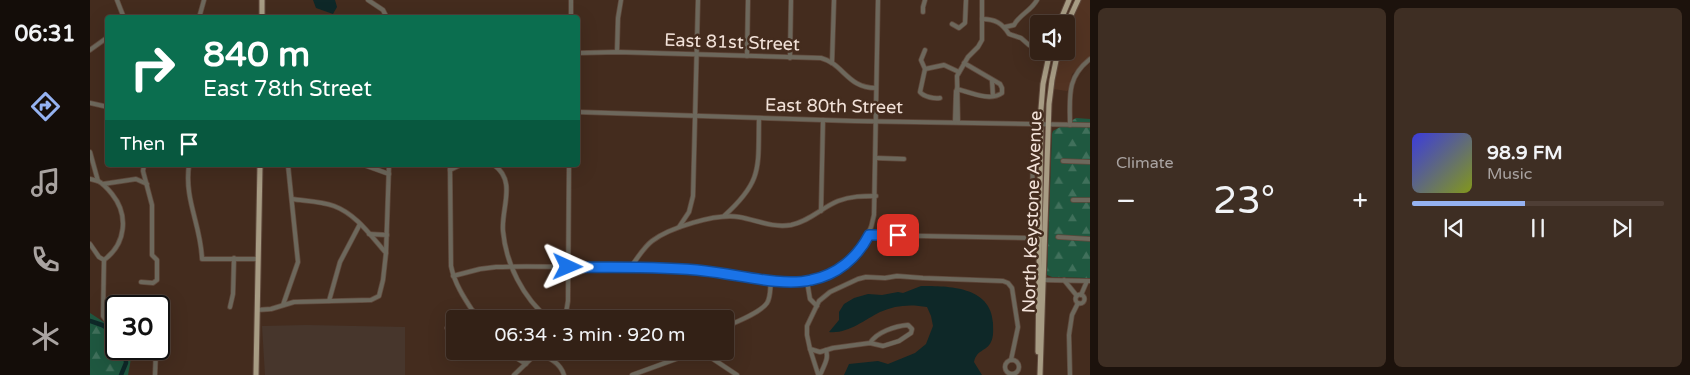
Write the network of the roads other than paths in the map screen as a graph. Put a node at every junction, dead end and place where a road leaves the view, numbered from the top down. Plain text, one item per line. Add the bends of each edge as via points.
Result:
1 (116, 0) edge
2 (204, 0) edge
3 (262, 0) edge
4 (368, 0) edge
5 (571, 0) edge
6 (621, 0) edge
7 (698, 0) edge
8 (748, 0) edge
9 (791, 0) edge
10 (834, 0) edge
11 (878, 0) edge
12 (925, 0) edge
13 (966, 0) edge
14 (982, 0) edge
15 (1069, 0) edge
16 (1078, 0) edge
17 (1036, 1) edge
18 (924, 12) dead end
19 (123, 15) edge
20 (200, 15) edge
21 (262, 15) edge
22 (386, 15) edge
23 (571, 15) edge
24 (1063, 15) edge
25 (1071, 15) edge
26 (982, 19) junction
27 (952, 24) dead end
28 (1014, 25) junction
29 (1005, 28) junction
30 (1017, 36) junction
31 (105, 39) edge
32 (1029, 45) dead end
33 (90, 50) edge
34 (925, 50) dead end
35 (617, 52) junction
36 (580, 53) edge
37 (697, 55) junction
38 (747, 56) junction
39 (790, 58) junction
40 (1090, 59) edge
41 (1048, 60) edge
42 (1056, 60) edge
43 (832, 63) junction
44 (964, 63) junction
45 (926, 69) junction
46 (959, 72) junction
47 (992, 81) junction
48 (876, 88) junction
49 (957, 89) junction
50 (993, 96) junction
51 (940, 98) dead end
52 (90, 103) edge
53 (105, 106) edge
54 (580, 112) edge
55 (696, 116) junction
56 (759, 118) junction
57 (823, 120) junction
58 (876, 122) junction
59 (956, 122) junction
60 (1033, 124) junction
61 (1041, 124) junction
62 (1048, 124) junction
63 (1070, 125) junction
64 (1090, 125) edge
65 (90, 152) edge
66 (876, 158) junction
67 (904, 158) dead end
68 (1063, 161) dead end
69 (1090, 162) edge
70 (144, 167) edge
71 (189, 167) edge
72 (260, 167) edge
73 (288, 167) edge
74 (370, 167) edge
75 (389, 167) edge
76 (450, 167) edge
77 (496, 167) edge
78 (569, 167) edge
79 (143, 171) junction
80 (389, 174) junction
81 (90, 179) edge
82 (136, 180) junction
83 (98, 182) junction
84 (103, 184) junction
85 (147, 184) junction
86 (876, 196) junction
87 (292, 199) junction
88 (1073, 200) dead end
89 (1090, 200) edge
90 (821, 211) junction
91 (724, 216) junction
92 (360, 224) junction
93 (677, 229) junction
94 (369, 234) junction
95 (387, 235) junction
96 (869, 235) junction
97 (1058, 237) dead end
98 (1090, 238) edge
99 (90, 244) edge
100 (386, 253) junction
101 (234, 258) junction
102 (258, 258) junction
103 (104, 260) junction
104 (511, 267) junction
105 (568, 267) junction
106 (630, 268) junction
107 (453, 276) junction
108 (771, 280) junction
109 (1044, 280) junction
110 (1064, 280) junction
111 (807, 281) junction
112 (1088, 281) edge
113 (141, 282) dead end
114 (1081, 296) junction
115 (1090, 298) edge
116 (329, 301) junction
117 (1077, 305) junction
118 (283, 306) junction
119 (817, 306) junction
120 (230, 307) dead end
121 (257, 310) junction
122 (472, 310) edge
123 (540, 310) edge
124 (567, 310) edge
125 (105, 319) edge
126 (734, 323) edge
127 (870, 344) junction
128 (810, 348) junction
129 (826, 350) junction
130 (156, 360) edge
131 (520, 360) edge
132 (530, 360) edge
133 (553, 360) edge
134 (674, 360) edge
135 (713, 360) edge
136 (1011, 360) junction
137 (526, 364) junction
138 (155, 375) edge
139 (256, 375) edge
140 (514, 375) edge
141 (564, 375) edge
142 (632, 375) edge
143 (737, 375) edge
144 (1011, 375) edge
145 (1039, 375) edge
146 (1072, 375) edge

1 - 19 street
2 - 20 street
3 - 21 main road
4 - 22 street
5 - 23 street
6 - 35 street
7 - 37 street
8 - 38 street
9 - 39 street
10 - 43 street
11 - 48 street
12 - 18 street
13 - 27 street via 966,22 959,28
14 - 26 street
15 - 24 main road
16 - 25 main road
17 - 28 street
26 - 29 street via 994,20
26 - 44 street via 981,41
28 - 29 street
28 - 30 street
29 - 30 street via 1009,34
30 - 32 street
31 - 33 street
34 - 45 street via 921,60
35 - 36 street, East 81st Street
35 - 37 street, East 81st Street
37 - 38 street, East 81st Street
37 - 55 street
38 - 39 street, East 81st Street
39 - 43 street, East 81st Street via 821,58
40 - 63 street via 1077,71 1072,82
41 - 61 main road, North Keystone Avenue
42 - 62 main road, North Keystone Avenue
43 - 48 street via 856,84
44 - 46 street
44 - 47 street
45 - 46 street via 943,65
45 - 51 street via 921,93
46 - 49 street
47 - 50 street
47 - 50 street via 1001,86 1002,91 1000,95
48 - 58 street
49 - 50 street
49 - 59 street
52 - 53 street
54 - 55 street, East 80th Street
55 - 56 street, East 80th Street
55 - 93 street via 693,200
56 - 57 street, East 80th Street
56 - 91 street via 755,178 744,197
57 - 58 street, East 80th Street
57 - 90 street
58 - 59 street, East 80th Street
58 - 66 street
59 - 60 street, East 80th Street
60 - 61 street, East 80th Street
60 - 96 street, North Keystone Avenue via 1032,238
61 - 62 street, East 80th Street
61 - 145 main road, North Keystone Avenue
62 - 63 street, East 80th Street
62 - 109 main road, North Keystone Avenue
63 - 64 street, East 80th Street
65 - 83 street
66 - 67 street
66 - 86 street
68 - 69 street
70 - 79 street
71 - 101 street via 189,197 202,258
72 - 102 main road
73 - 87 street
74 - 80 street
75 - 80 street
76 - 107 street
77 - 104 street via 506,182 503,228
78 - 105 street
79 - 82 street
79 - 85 street
80 - 95 street
81 - 83 street
82 - 84 street
82 - 85 street
83 - 84 street
84 - 103 street via 119,203 124,222 119,243
85 - 113 street via 152,205 152,255 157,260 156,280 153,283
86 - 90 street via 846,198
86 - 96 street
87 - 92 street via 335,206
87 - 118 street via 298,263
88 - 89 street
90 - 91 street via 802,222 783,226
91 - 93 street
92 - 94 street
92 - 116 street via 340,262
93 - 106 street via 646,246
94 - 95 street
94 - 100 street
95 - 100 street
96 - 111 street via 843,266
97 - 98 street
99 - 103 street
100 - 116 street via 378,297
101 - 102 street
101 - 120 street
102 - 121 main road
103 - 125 street
104 - 105 street
104 - 107 street via 480,269
104 - 123 street via 528,298
105 - 106 street
105 - 124 street
106 - 108 street via 702,270
107 - 122 street
108 - 111 street
108 - 126 street via 765,306
109 - 110 street
109 - 145 main road, North Keystone Avenue
110 - 112 street
110 - 114 street
111 - 119 street via 810,299
112 - 114 street
114 - 115 street
114 - 117 street via 1076,299
114 - 117 street via 1083,302
116 - 118 street via 294,302
117 - 146 street via 1071,338
118 - 121 street
119 - 128 street via 807,326
119 - 136 street via 830,292 866,277 1003,281 1013,290 1018,327
121 - 139 main road
127 - 127 street via 874,338 892,329 906,325 912,328 910,335 899,341 883,346
127 - 129 street
128 - 129 street via 818,352
128 - 129 street via 818,374 826,361
130 - 138 street
131 - 137 street
132 - 137 street
133 - 141 street
134 - 142 street
135 - 143 street
136 - 144 street via 1005,367
136 - 144 street via 1020,366 1018,372
137 - 140 street

